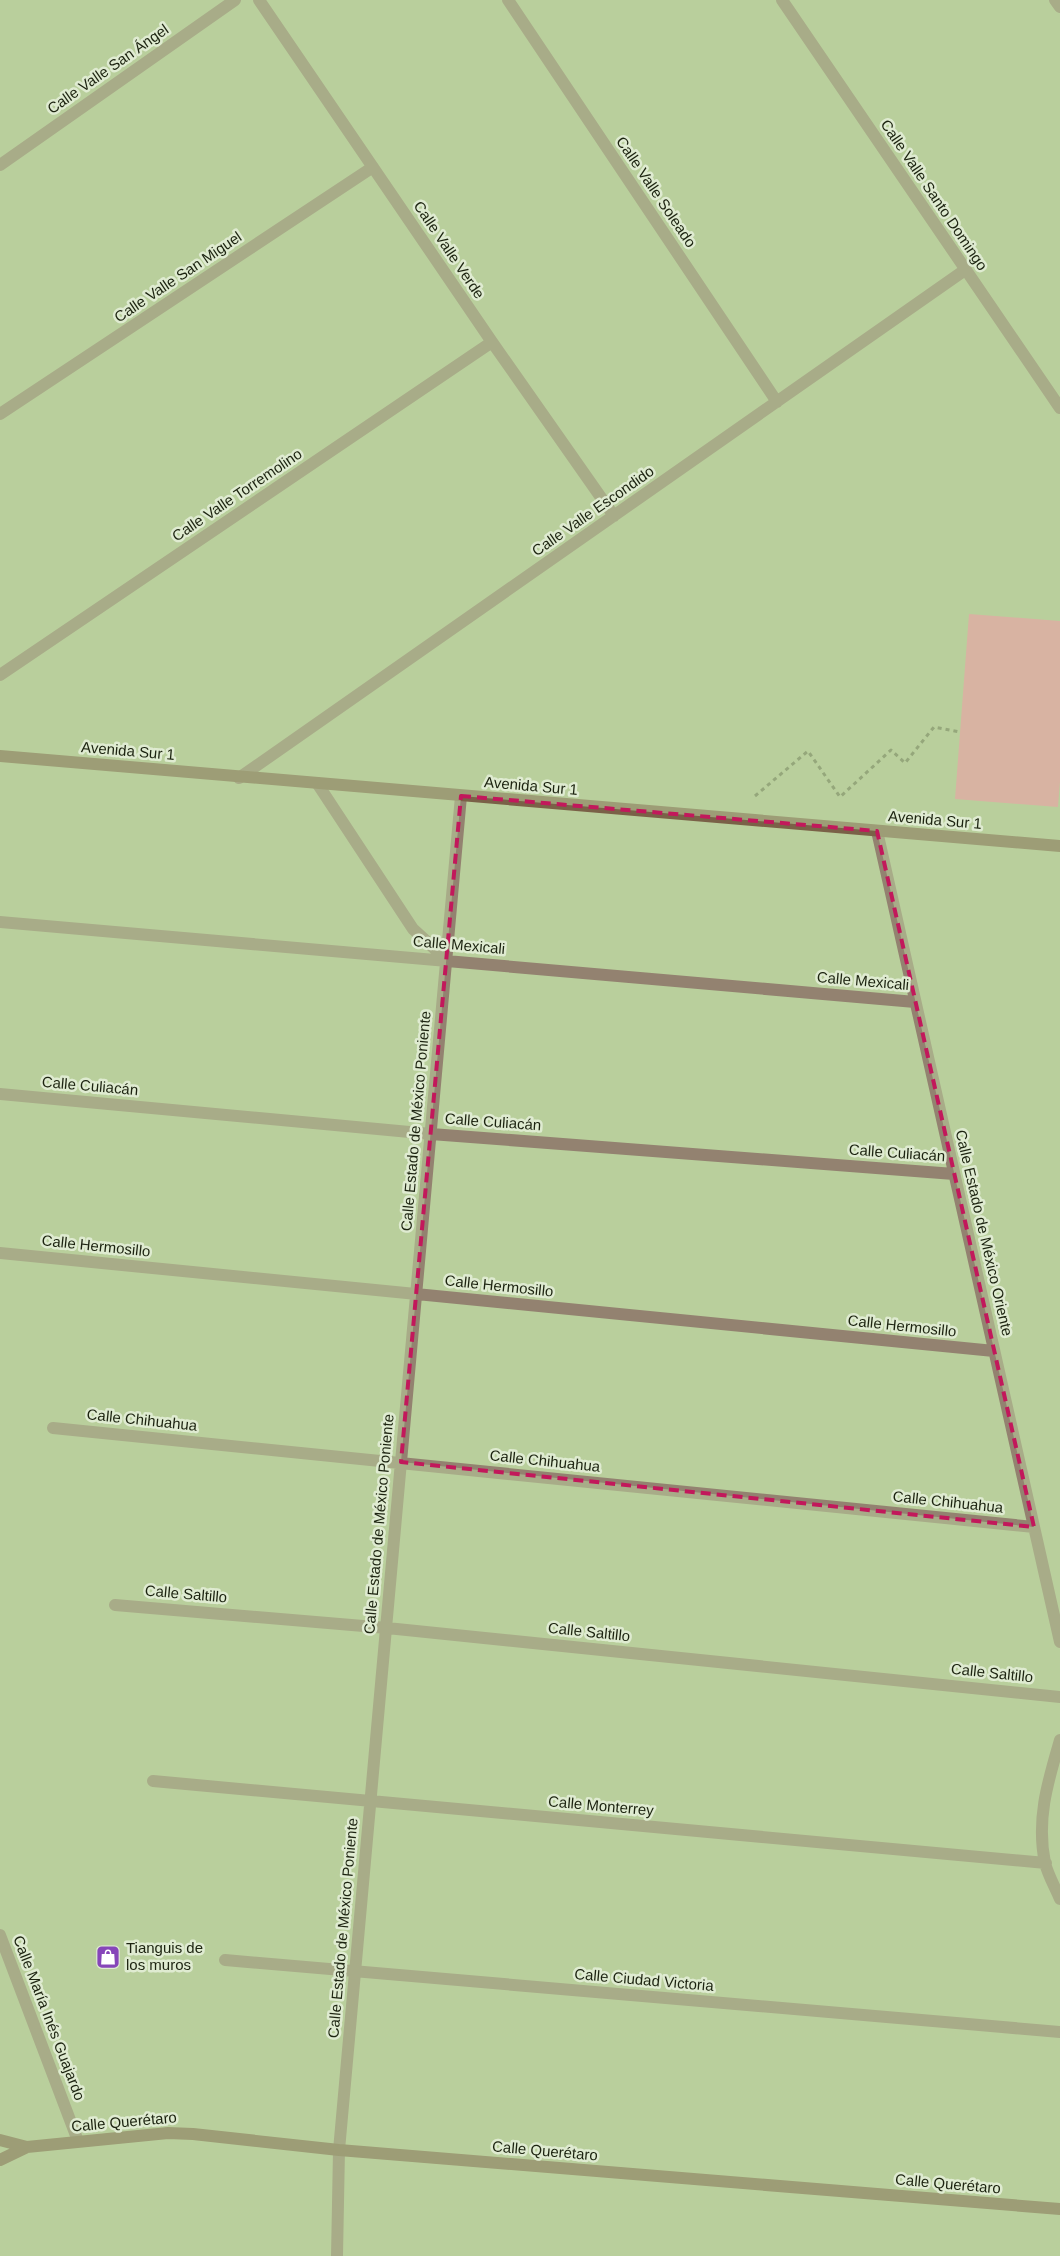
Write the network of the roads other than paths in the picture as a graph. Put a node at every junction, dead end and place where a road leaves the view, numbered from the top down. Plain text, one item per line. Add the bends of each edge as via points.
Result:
1 (235, 0) edge
2 (259, 0) edge
3 (508, 0) edge
4 (782, 0) edge
5 (1055, 0) edge
6 (1060, 7) edge
7 (0, 165) edge
8 (373, 166) junction
9 (966, 270) junction
10 (492, 342) junction
11 (778, 402) junction
12 (1060, 408) edge
13 (0, 414) edge
14 (614, 516) junction
15 (0, 675) edge
16 (0, 756) edge
17 (239, 778) junction
18 (317, 783) junction
19 (461, 796) junction
20 (877, 832) junction
21 (1060, 846) edge
22 (0, 922) edge
23 (446, 960) junction
24 (916, 1002) junction
25 (0, 1094) edge
26 (431, 1134) junction
27 (954, 1174) junction
28 (0, 1253) edge
29 (417, 1295) junction
30 (994, 1351) junction
31 (53, 1428) dead end
32 (401, 1462) junction
33 (1034, 1527) junction
34 (115, 1605) dead end
35 (386, 1628) junction
36 (1060, 1642) edge
37 (1060, 1697) edge
38 (1060, 1740) edge
39 (153, 1781) dead end
40 (371, 1801) junction
41 (1046, 1863) junction
42 (1060, 1899) edge
43 (0, 1935) edge
44 (225, 1960) dead end
45 (356, 1971) junction
46 (1060, 2032) edge
47 (0, 2140) edge
48 (78, 2142) junction
49 (27, 2147) junction
50 (339, 2150) junction
51 (0, 2160) edge
52 (1060, 2210) edge
53 (336, 2256) edge

1 - 7 street, Calle Valle San Ángel
2 - 8 street, Calle Valle Verde
3 - 11 street, Calle Valle Soleado
4 - 9 street, Calle Valle Santo Domingo
5 - 6 street
8 - 10 street, Calle Valle Verde
8 - 13 street, Calle Valle San Miguel
9 - 11 street, Calle Valle Escondido
9 - 12 street, Calle Valle Santo Domingo
10 - 14 street, Calle Valle Verde
10 - 15 street, Calle Valle Torremolino
11 - 14 street, Calle Valle Escondido
14 - 17 street, Calle Valle Escondido
16 - 17 street, Avenida Sur 1
17 - 18 street, Avenida Sur 1
18 - 19 street, Avenida Sur 1
18 - 23 street via 413,929
19 - 20 street, Avenida Sur 1
19 - 23 street, Calle Estado de México Poniente
20 - 21 street, Avenida Sur 1
20 - 24 street, Calle Estado de México Oriente
22 - 23 street, Calle Mexicali
23 - 24 street, Calle Mexicali
23 - 26 street, Calle Estado de México Poniente
24 - 27 street, Calle Estado de México Oriente
25 - 26 street, Calle Culiacán
26 - 27 street, Calle Culiacán
26 - 29 street, Calle Estado de México Poniente
27 - 30 street, Calle Estado de México Oriente
28 - 29 street, Calle Hermosillo
29 - 30 street, Calle Hermosillo
29 - 32 street, Calle Estado de México Poniente
30 - 33 street, Calle Estado de México Oriente
31 - 32 street, Calle Chihuahua
32 - 33 street, Calle Chihuahua
32 - 35 street, Calle Estado de México Poniente
33 - 36 street, Calle Estado de México Oriente
34 - 35 street, Calle Saltillo
35 - 37 street, Calle Saltillo
35 - 40 street, Calle Estado de México Poniente
38 - 41 street via 1045,1791 1042,1823
39 - 40 street, Calle Monterrey
40 - 41 street, Calle Monterrey
40 - 45 street, Calle Estado de México Poniente
41 - 42 street
43 - 48 street, Calle María Inés Guajardo
44 - 45 street, Calle Ciudad Victoria
45 - 46 street, Calle Ciudad Victoria
45 - 50 street, Calle Estado de México Poniente
47 - 49 street, Calle Querétaro
48 - 49 street, Calle Querétaro
48 - 50 street, Calle Querétaro via 168,2133
49 - 51 street, Calle Querétaro
50 - 52 street, Calle Querétaro
50 - 53 street, Calle Estado de México Poniente

